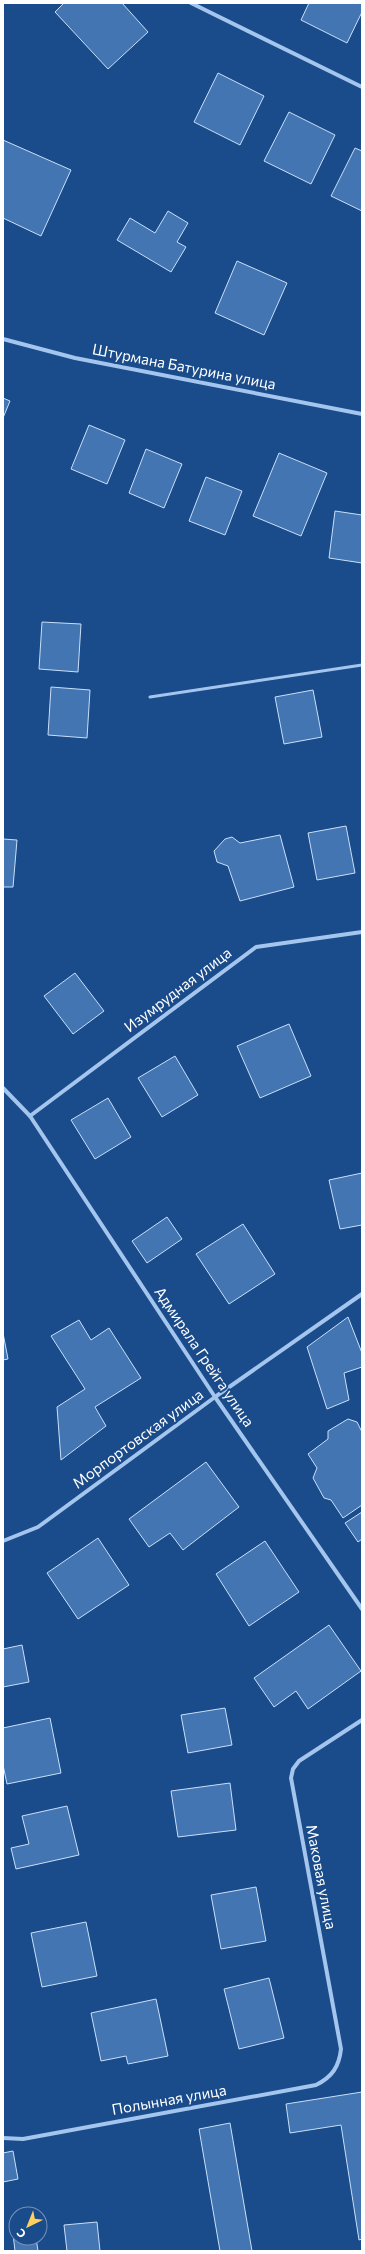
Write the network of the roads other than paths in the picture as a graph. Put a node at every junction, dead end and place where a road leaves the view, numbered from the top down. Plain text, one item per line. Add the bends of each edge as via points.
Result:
1 (191, 3) edge
2 (362, 87) edge
3 (3, 339) edge
4 (362, 414) edge
5 (362, 664) edge
6 (150, 697) dead end
7 (362, 932) edge
8 (3, 1088) edge
9 (30, 1116) junction
10 (362, 1294) edge
11 (215, 1397) junction
12 (3, 1541) edge
13 (362, 1609) edge
14 (362, 1720) edge
15 (334, 2071) joint
16 (3, 2138) edge

1 - 2 street
3 - 4 street, Штурмана Батурина улица via 76,358
5 - 6 lane
7 - 9 street, Изумрудная улица via 256,947
8 - 9 street, Адмирала Грейга улица
9 - 11 street, Адмирала Грейга улица
10 - 11 street, Морпортовская улица
11 - 12 street, Морпортовская улица via 38,1527
11 - 13 street, Адмирала Грейга улица
14 - 15 street, Маковая улица via 299,1761 291,1778 341,2049 340,2061
15 - 16 street, Полынная улица via 326,2080 316,2085 23,2139

